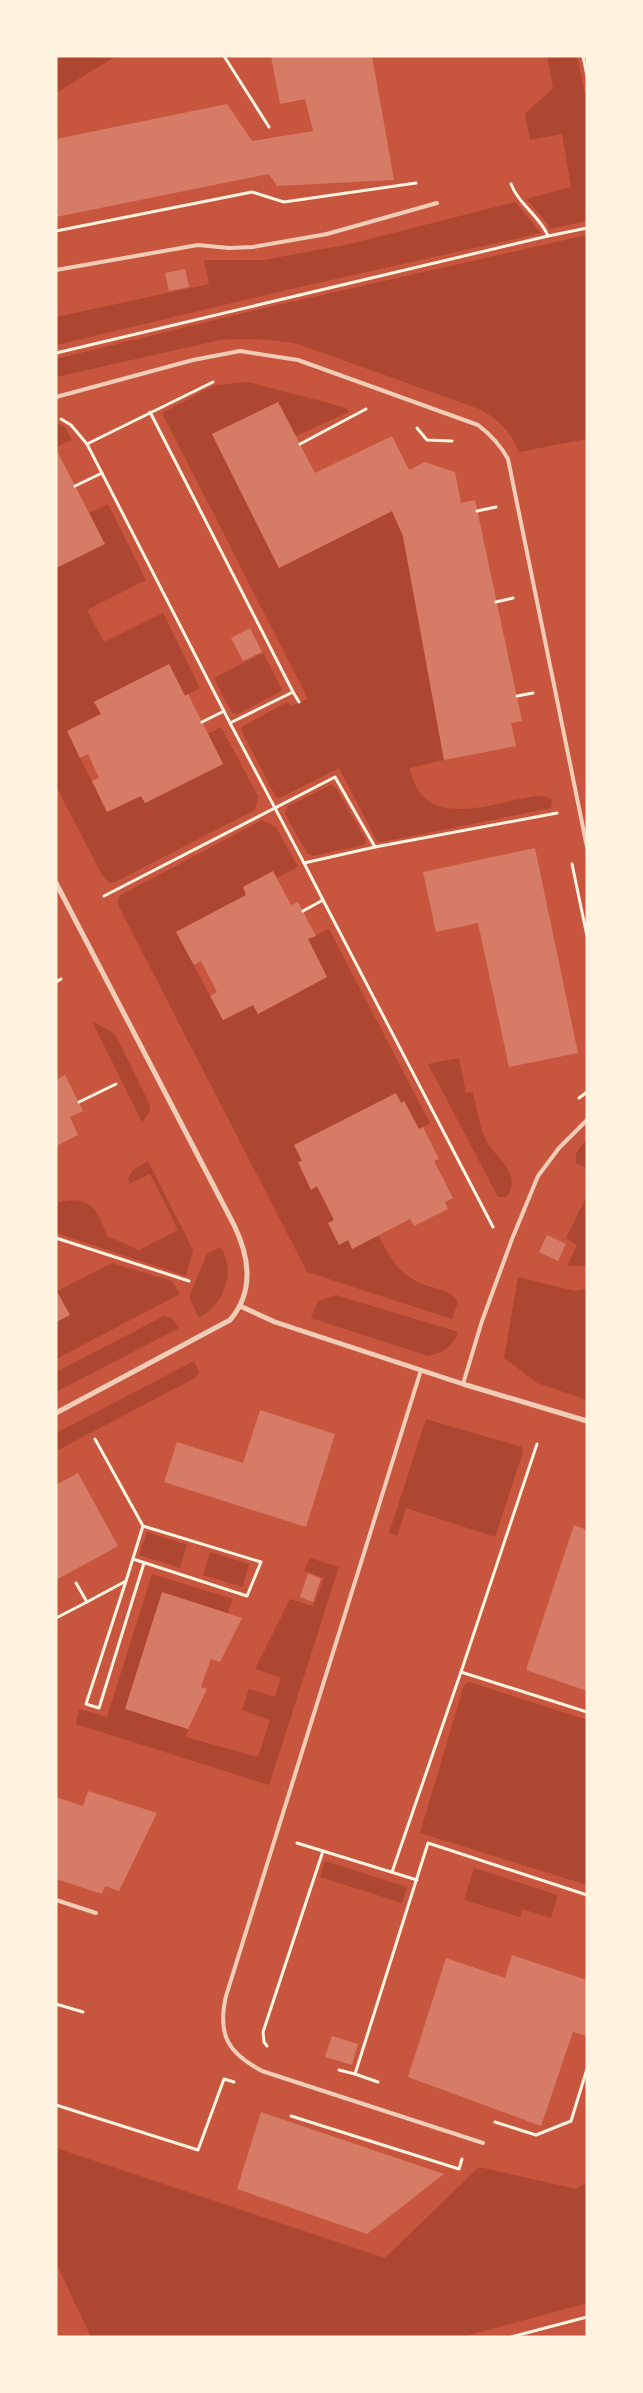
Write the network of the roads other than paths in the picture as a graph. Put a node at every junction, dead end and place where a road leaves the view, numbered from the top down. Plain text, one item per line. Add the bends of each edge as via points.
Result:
1 (437, 203) dead end
2 (56, 270) edge
3 (56, 397) edge
4 (587, 847) edge
5 (56, 883) edge
6 (587, 1120) edge
7 (240, 1306) junction
8 (421, 1370) junction
9 (463, 1384) junction
10 (56, 1413) edge
11 (587, 1421) edge
12 (56, 1900) edge
13 (96, 1913) dead end
14 (483, 2143) dead end

1 - 2 lane via 327,234 253,247 198,245
3 - 4 lane via 240,351 298,360 478,424 501,446 508,459
5 - 7 street via 240,1238 248,1272
6 - 9 lane via 559,1148 538,1176 482,1320
7 - 8 street via 275,1322
7 - 10 street via 230,1320 218,1328
8 - 9 street
8 - 14 lane via 226,1996 222,2029 235,2053 262,2071
9 - 11 street
12 - 13 lane

